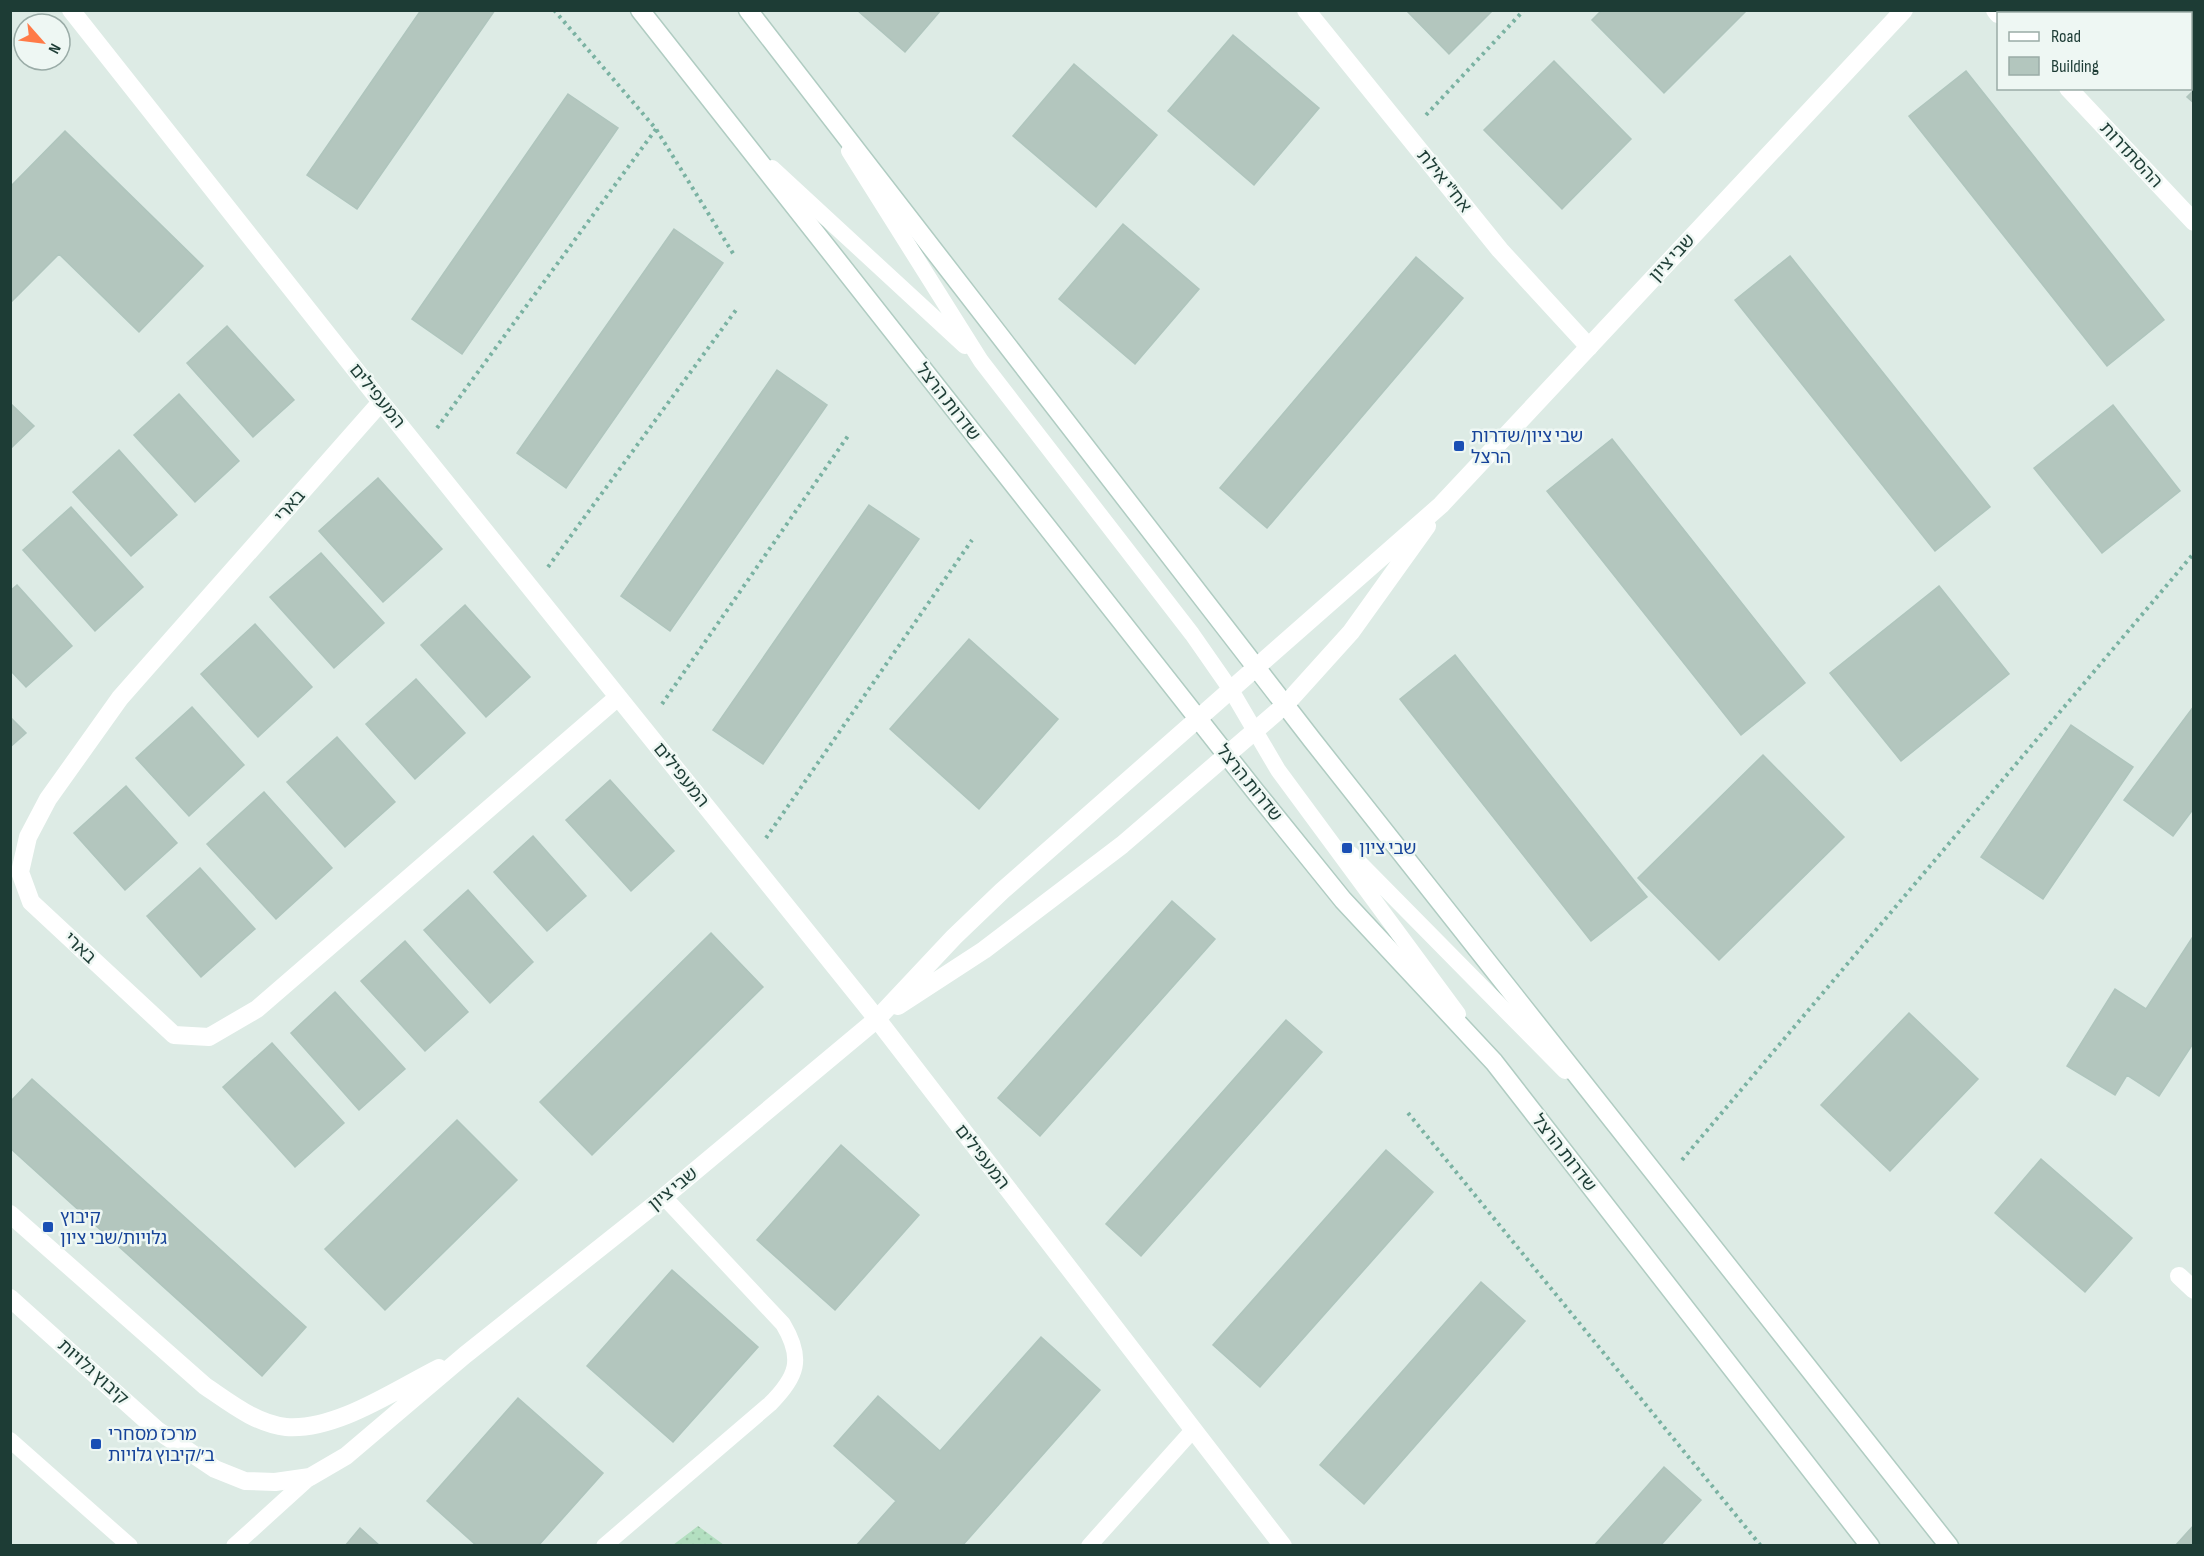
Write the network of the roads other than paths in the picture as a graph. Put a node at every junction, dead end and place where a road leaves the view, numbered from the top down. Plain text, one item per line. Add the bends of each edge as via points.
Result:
1 (71, 10) edge
2 (640, 10) edge
3 (748, 10) edge
4 (1306, 10) edge
5 (1904, 10) edge
6 (2070, 90) edge
7 (812, 92) junction
8 (744, 143) junction
9 (2193, 222) edge
10 (1589, 347) junction
11 (981, 361) junction
12 (381, 402) junction
13 (1441, 505) junction
14 (1256, 668) junction
15 (1231, 690) junction
16 (618, 697) junction
17 (1286, 704) junction
18 (1197, 718) junction
19 (1255, 731) junction
20 (1227, 756) junction
21 (1310, 813) junction
22 (877, 1019) junction
23 (1494, 1062) junction
24 (1608, 1114) junction
25 (664, 1197) junction
26 (10, 1214) edge
27 (2179, 1276) dead end
28 (2193, 1290) edge
29 (10, 1298) edge
30 (465, 1355) junction
31 (1193, 1430) junction
32 (10, 1440) edge
33 (310, 1477) junction
34 (130, 1545) edge
35 (234, 1545) edge
36 (604, 1545) edge
37 (1089, 1545) edge
38 (1283, 1545) edge
39 (1870, 1545) edge
40 (1949, 1545) edge

1 - 12 street, המעפילים
2 - 8 street, שדרות הרצל
3 - 7 street
4 - 10 street, אח"י אילת via 1500,250
5 - 10 street, שבי ציון
6 - 9 street, ההסתדרות
7 - 11 lane
7 - 14 street
8 - 11 lane
8 - 18 street, שדרות הרצל
10 - 13 street, שבי ציון
11 - 15 lane
12 - 16 street, המעפילים
12 - 16 street, בארי via 120,698 48,799 28,837 20,872 31,902 174,1035 209,1037 257,1009 312,964
13 - 14 street, שבי ציון
13 - 17 street, שבי ציון via 1351,632
14 - 15 street, שבי ציון
14 - 17 street
15 - 18 street, שבי ציון
15 - 19 lane
16 - 22 street, המעפילים
17 - 19 street, שבי ציון
17 - 24 street
18 - 20 street, שדרות הרצל
18 - 22 street, שבי ציון via 1002,891
19 - 20 street, שבי ציון
19 - 21 lane
20 - 22 street, שבי ציון via 1122,845 984,950
20 - 23 street, שדרות הרצל via 1343,900
21 - 23 lane
21 - 24 lane
22 - 25 street, שבי ציון
22 - 31 street, המעפילים
23 - 39 street, שדרות הרצל
24 - 40 street
25 - 30 street, שבי ציון
25 - 36 lane via 783,1324 795,1349 795,1369 770,1404
26 - 30 street, שבי ציון via 205,1386 265,1421 286,1427 318,1426
27 - 28 street
29 - 33 street, קיבוץ גלויות via 157,1430 215,1469 245,1481
30 - 33 street, שבי ציון via 346,1456
31 - 37 lane
31 - 38 street, המעפילים
32 - 34 lane
33 - 35 lane

